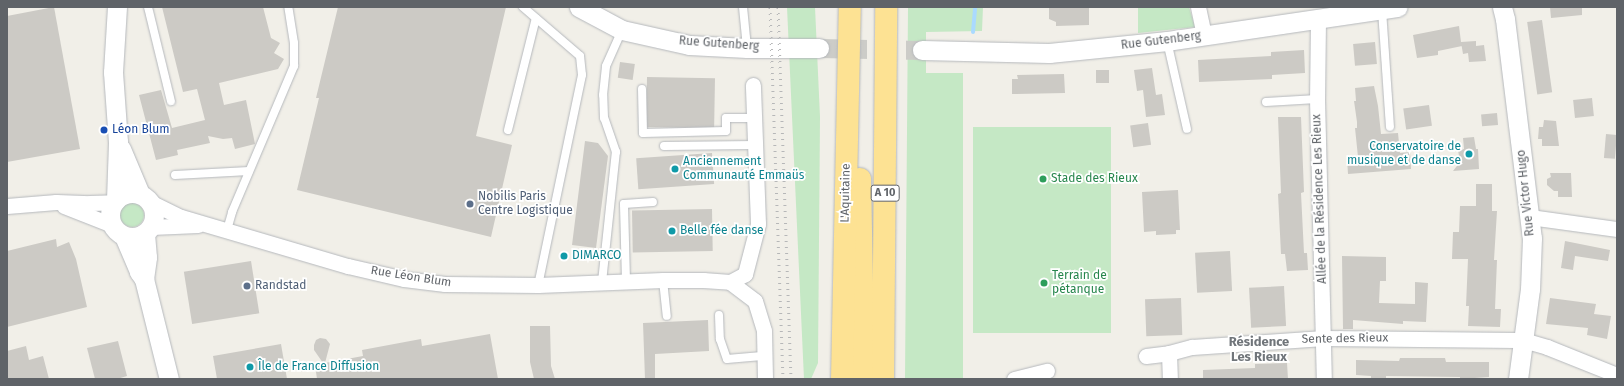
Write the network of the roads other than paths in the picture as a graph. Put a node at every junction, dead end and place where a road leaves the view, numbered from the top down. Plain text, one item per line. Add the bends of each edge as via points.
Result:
1 (117, 7) edge
2 (148, 7) edge
3 (288, 7) edge
4 (523, 7) edge
5 (579, 7) edge
6 (743, 7) edge
7 (886, 7) edge
8 (1198, 7) edge
9 (1502, 7) edge
10 (850, 8) edge
11 (1390, 8) edge
12 (536, 18) junction
13 (1318, 20) junction
14 (622, 30) junction
15 (1204, 36) junction
16 (1167, 41) junction
17 (747, 48) junction
18 (819, 48) tunnel mouth
19 (922, 50) tunnel mouth
20 (753, 85) dead end
21 (642, 89) dead end
22 (1317, 99) junction
23 (171, 102) dead end
24 (1266, 102) dead end
25 (754, 118) junction
26 (1390, 127) dead end
27 (1187, 129) dead end
28 (508, 130) dead end
29 (118, 142) junction
30 (664, 146) dead end
31 (754, 146) junction
32 (249, 171) junction
33 (175, 175) dead end
34 (145, 198) junction
35 (115, 201) junction
36 (56, 202) junction
37 (653, 202) dead end
38 (7, 206) edge
39 (1530, 217) junction
40 (207, 224) junction
41 (1617, 229) edge
42 (148, 230) junction
43 (227, 230) junction
44 (118, 231) junction
45 (144, 279) junction
46 (663, 280) junction
47 (602, 282) junction
48 (626, 282) junction
49 (730, 282) junction
50 (538, 285) junction
51 (666, 316) dead end
52 (719, 316) dead end
53 (1324, 338) junction
54 (1523, 340) junction
55 (1169, 353) junction
56 (765, 356) junction
57 (1146, 356) dead end
58 (1047, 371) dead end
59 (1617, 375) edge
60 (169, 379) edge
61 (766, 379) edge
62 (842, 379) edge
63 (864, 379) edge
64 (883, 379) edge
65 (1014, 379) edge
66 (1170, 379) edge
67 (1324, 379) edge
68 (1518, 379) edge

1 - 29 street via 113,72
2 - 23 lane
3 - 32 lane via 294,43 294,66
4 - 12 lane
5 - 14 street, Rue Gutenberg
6 - 17 lane
7 - 64 highway, A 10
8 - 15 street
9 - 39 street, Rue Victor Hugo
10 - 62 highway, L'Aquitaine
10 - 63 highway via 858,43
11 - 13 street, Rue Gutenberg
11 - 26 lane
12 - 28 lane
12 - 50 lane via 580,56 582,75
13 - 15 street, Rue Gutenberg
13 - 22 street, Allée de la Résidence Les Rieux
14 - 17 street, Rue Gutenberg via 689,45
14 - 47 lane via 606,66 603,95 604,118 616,152
15 - 16 street, Rue Gutenberg
16 - 19 street, Rue Gutenberg via 1049,53
16 - 27 lane
17 - 18 street, Rue Gutenberg
20 - 25 street
21 - 25 lane via 643,133 726,131 726,118
22 - 24 lane
22 - 53 street, Allée de la Résidence Les Rieux
25 - 31 street
29 - 34 street
29 - 35 street
30 - 31 lane
31 - 49 street via 758,224 745,274
32 - 33 lane
32 - 43 lane
34 - 35 street via 127,194
34 - 40 street, Rue Léon Blum via 181,217
34 - 42 street via 155,215
35 - 36 street
35 - 44 street via 110,213
36 - 38 street
36 - 44 street
37 - 48 lane via 624,204
39 - 41 street
39 - 54 street, Rue Victor Hugo via 1532,262
40 - 42 street
40 - 43 street, Rue Léon Blum
42 - 44 street via 131,238
42 - 45 street
43 - 50 street, Rue Léon Blum via 348,266 404,279 445,284
44 - 45 street
45 - 60 street
46 - 48 street, Rue Léon Blum
46 - 49 street, Rue Léon Blum
46 - 51 lane
47 - 48 street, Rue Léon Blum
47 - 50 street, Rue Léon Blum
49 - 56 street via 755,301 764,331
52 - 56 lane via 720,340 727,359
53 - 54 street, Sente des Rieux
53 - 55 street, Sente des Rieux via 1192,347
53 - 67 street, Allée de la Résidence Les Rieux
54 - 59 street, Sente des Rieux
54 - 68 street, Rue Victor Hugo
55 - 57 street, Sente des Rieux
55 - 66 street
56 - 61 street
58 - 65 street

